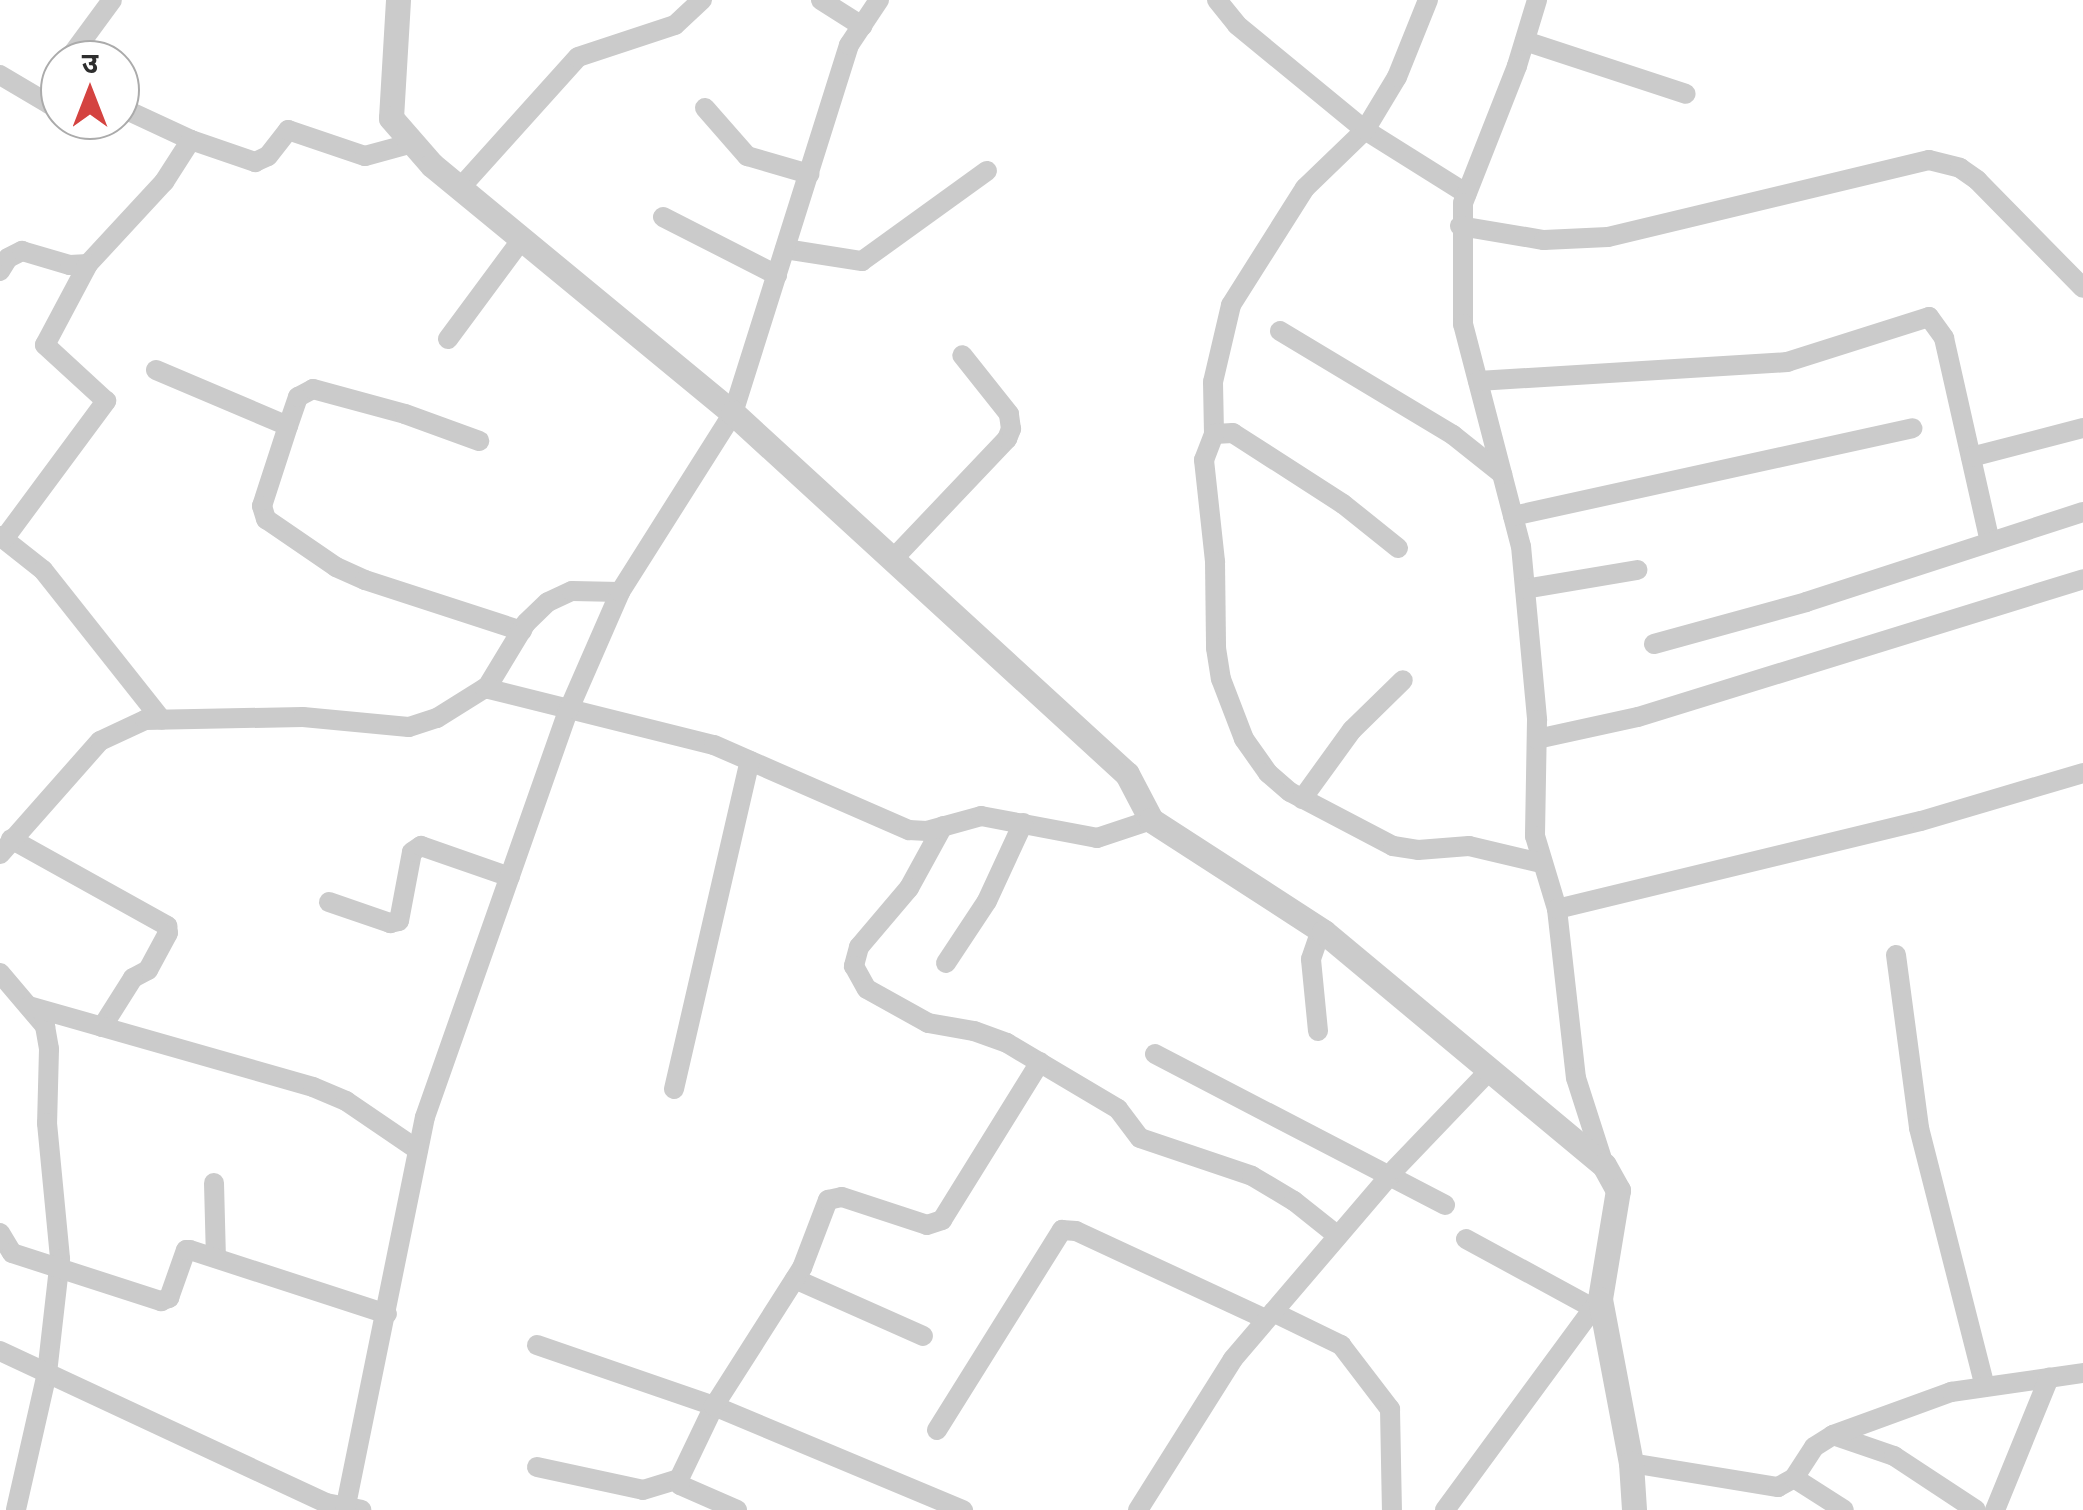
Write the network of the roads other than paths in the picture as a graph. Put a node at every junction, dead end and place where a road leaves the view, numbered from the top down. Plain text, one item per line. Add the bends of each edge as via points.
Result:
1 (112, 0) edge
2 (398, 0) edge
3 (702, 0) edge
4 (821, 0) edge
5 (879, 0) edge
6 (1217, 0) edge
7 (1428, 0) edge
8 (1537, 0) edge
9 (862, 26) junction
10 (83, 40) edge
11 (1525, 40) junction
12 (0, 75) edge
13 (1686, 94) dead end
14 (40, 99) edge
15 (705, 108) dead end
16 (140, 116) edge
17 (1365, 130) junction
18 (191, 140) junction
19 (413, 143) junction
20 (987, 171) dead end
21 (809, 174) junction
22 (460, 188) junction
23 (1467, 194) junction
24 (663, 217) dead end
25 (1460, 226) junction
26 (522, 239) junction
27 (785, 249) junction
28 (7, 250) edge
29 (88, 264) junction
30 (0, 271) edge
31 (777, 276) junction
32 (2083, 288) edge
33 (1280, 331) dead end
34 (448, 339) dead end
35 (962, 355) dead end
36 (156, 370) dead end
37 (1478, 381) junction
38 (733, 413) junction
39 (288, 426) junction
40 (1912, 428) dead end
41 (2083, 428) edge
42 (1214, 434) junction
43 (479, 441) dead end
44 (1971, 457) junction
45 (1502, 474) junction
46 (2083, 512) edge
47 (1514, 516) junction
48 (2, 538) edge
49 (1990, 542) junction
50 (1398, 548) dead end
51 (893, 559) junction
52 (1637, 570) dead end
53 (2083, 579) edge
54 (1525, 589) junction
55 (620, 592) junction
56 (522, 631) junction
57 (1654, 644) dead end
58 (1403, 680) dead end
59 (486, 689) junction
60 (569, 709) junction
61 (162, 720) junction
62 (1537, 739) junction
63 (750, 761) junction
64 (2083, 772) edge
65 (1302, 799) junction
66 (1151, 820) junction
67 (1023, 823) junction
68 (944, 826) junction
69 (6, 846) edge
70 (1541, 862) junction
71 (510, 877) junction
72 (328, 902) dead end
73 (1557, 909) junction
74 (1321, 930) junction
75 (1896, 955) dead end
76 (946, 962) dead end
77 (0, 973) edge
78 (26, 1006) junction
79 (102, 1027) junction
80 (1318, 1031) dead end
81 (1155, 1054) dead end
82 (1040, 1062) junction
83 (1491, 1068) junction
84 (674, 1088) dead end
85 (418, 1150) junction
86 (1604, 1165) junction
87 (1391, 1174) junction
88 (214, 1183) dead end
89 (1445, 1204) dead end
90 (0, 1233) edge
91 (1338, 1236) junction
92 (1466, 1239) dead end
93 (216, 1258) junction
94 (59, 1271) junction
95 (795, 1279) junction
96 (1596, 1303) junction
97 (387, 1314) junction
98 (1270, 1315) junction
99 (922, 1336) dead end
100 (537, 1345) dead end
101 (0, 1351) edge
102 (48, 1373) junction
103 (2083, 1373) edge
104 (2049, 1378) junction
105 (1985, 1387) junction
106 (714, 1406) junction
107 (937, 1430) dead end
108 (1833, 1436) junction
109 (1631, 1463) junction
110 (537, 1467) dead end
111 (1794, 1478) junction
112 (679, 1479) junction
113 (0, 1503) edge
114 (351, 1509) edge
115 (14, 1510) edge
116 (737, 1510) edge
117 (963, 1510) edge
118 (1138, 1510) edge
119 (1392, 1510) edge
120 (1445, 1510) edge
121 (1634, 1510) edge
122 (1844, 1510) edge
123 (1976, 1510) edge
124 (1994, 1510) edge

1 - 10 street
2 - 19 street via 391,118
3 - 22 street via 675,26 571,62
4 - 9 street
5 - 9 street
6 - 17 street
7 - 17 street via 1397,77
8 - 11 street
9 - 21 street
11 - 13 street
11 - 23 street
12 - 14 street
15 - 21 street via 747,156
16 - 18 street
17 - 23 street
17 - 42 street via 1306,188 1231,305 1212,382
18 - 19 street via 255,162 288,130 365,156
18 - 29 street via 164,182
19 - 22 street
20 - 27 street via 862,261
21 - 27 street
22 - 26 street
23 - 25 street
24 - 31 street
25 - 32 street via 1544,240 1608,237 1929,160 1977,180
25 - 37 street via 1463,324
26 - 34 street
26 - 38 street
27 - 31 street
28 - 29 street
28 - 30 street
29 - 48 street via 45,345 106,401
31 - 38 street
33 - 45 street via 1452,435
35 - 51 street via 1009,414 1011,429
36 - 39 street
37 - 44 street via 1788,362 1928,317 1944,338
37 - 45 street
38 - 51 street
38 - 55 street
39 - 43 street via 298,397 313,389
39 - 56 street via 262,506 266,519 364,580
40 - 47 street
41 - 44 street
42 - 50 street via 1233,433
42 - 65 street via 1204,481 1221,679 1254,757
44 - 49 street
45 - 47 street
46 - 49 street
47 - 54 street
48 - 61 street via 43,570
49 - 57 street
51 - 66 street via 1126,774
52 - 54 street
53 - 62 street via 1638,717
54 - 62 street
55 - 56 street via 572,591 548,602
55 - 60 street
56 - 59 street
58 - 65 street via 1352,730
59 - 60 street
59 - 61 street via 409,727 303,717
60 - 63 street
60 - 71 street
61 - 69 street via 146,720 100,742
62 - 70 street
63 - 68 street via 909,830
63 - 84 street
64 - 73 street via 1921,821
65 - 70 street via 1406,850 1468,846
66 - 67 street via 1097,838
66 - 74 street
67 - 68 street via 981,816
67 - 76 street via 986,901
68 - 82 street via 909,888 859,946 856,975 866,989 906,1013 942,1028 992,1036
69 - 79 street via 167,926 148,970 133,978
70 - 73 street
71 - 72 street via 421,846 412,852 399,921
71 - 85 street
73 - 86 street via 1576,1078
74 - 80 street via 1312,960
74 - 83 street
75 - 105 street via 1919,1128
77 - 78 street
78 - 79 street
78 - 94 street via 45,1026 49,1049 47,1123
79 - 85 street via 313,1087 346,1100
81 - 87 street
82 - 91 street via 1118,1109 1140,1138 1252,1176
82 - 95 street via 946,1216 927,1226 834,1197
83 - 86 street
83 - 87 street
85 - 97 street
86 - 96 street via 1618,1190
87 - 89 street
87 - 91 street
88 - 93 street
90 - 94 street via 12,1254
91 - 98 street
92 - 96 street
93 - 94 street via 186,1250 172,1292 161,1302
93 - 97 street
94 - 102 street
95 - 99 street
95 - 106 street
96 - 109 street
96 - 120 street
97 - 114 street
98 - 107 street via 1062,1230
98 - 118 street via 1234,1359
98 - 119 street via 1341,1345 1390,1409
100 - 106 street
101 - 102 street
102 - 114 street
102 - 115 street
103 - 104 street
104 - 105 street
104 - 124 street
105 - 108 street via 1951,1392
106 - 112 street
106 - 117 street
108 - 111 street via 1814,1446
108 - 123 street via 1894,1456
109 - 111 street via 1764,1486
109 - 121 street
110 - 112 street via 642,1490
111 - 122 street
112 - 116 street
113 - 115 street

